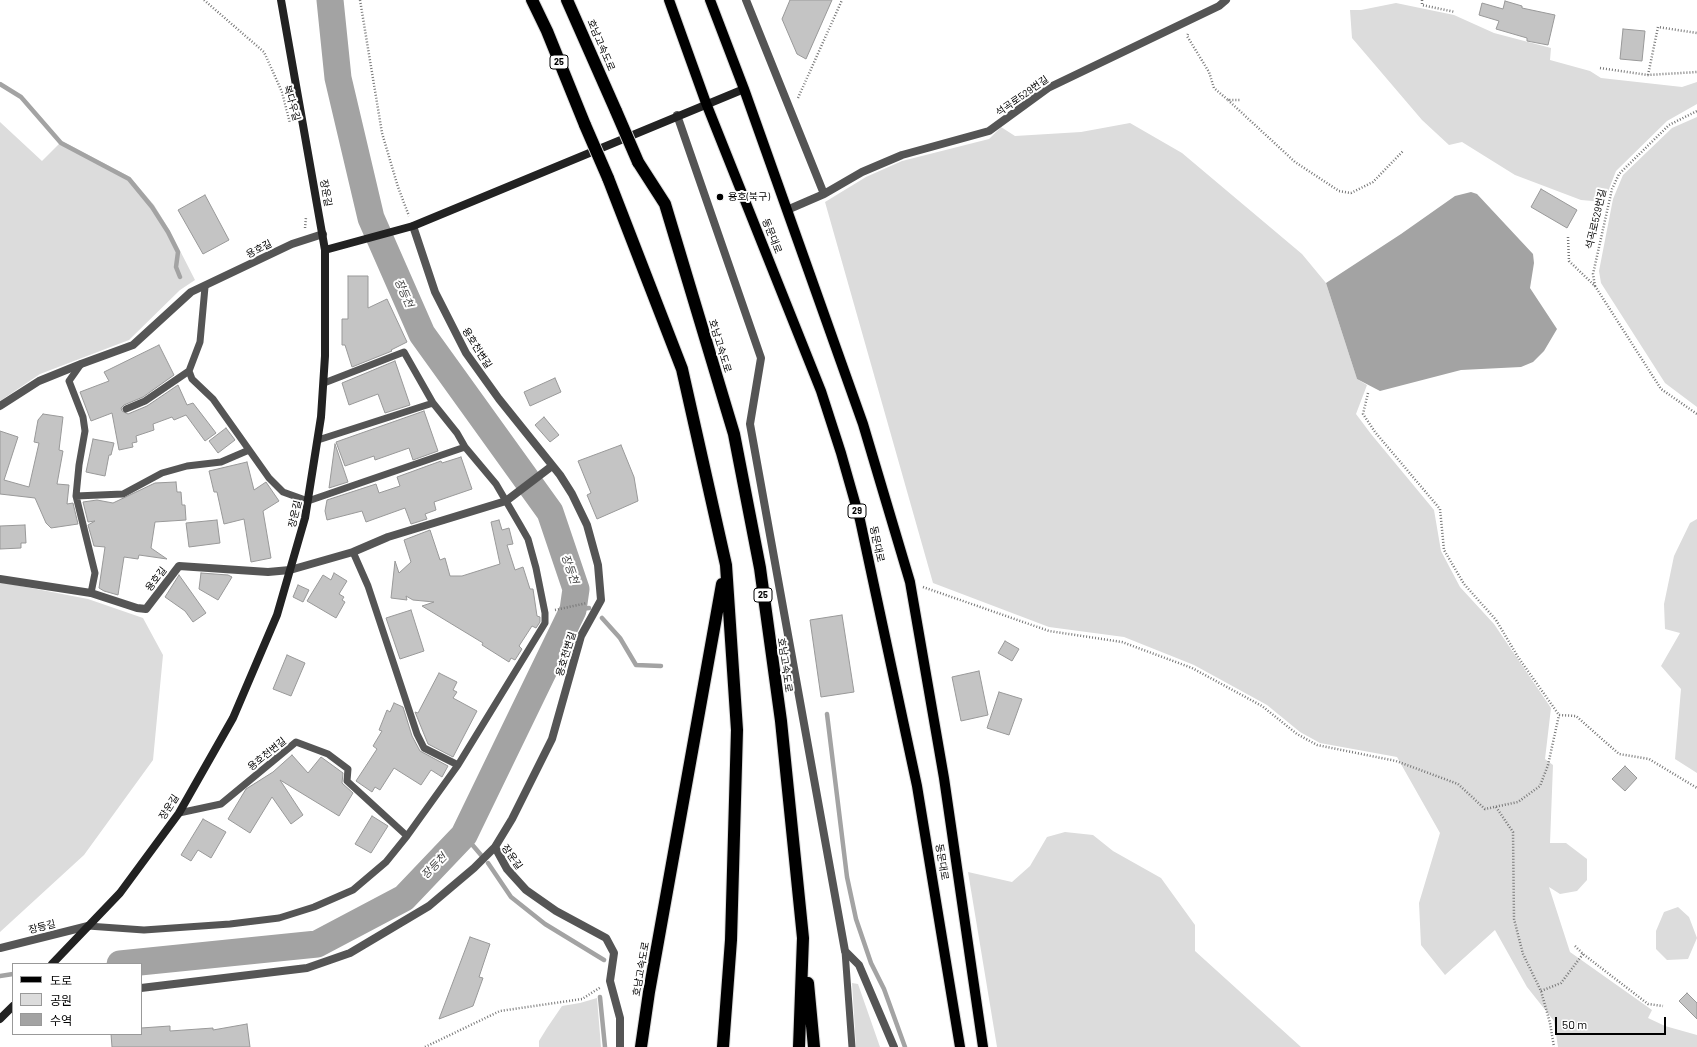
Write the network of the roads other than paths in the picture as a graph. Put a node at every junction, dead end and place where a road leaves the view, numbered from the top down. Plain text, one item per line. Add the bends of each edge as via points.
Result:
1 (281, 0) edge
2 (532, 0) edge
3 (567, 0) edge
4 (669, 0) edge
5 (710, 0) edge
6 (746, 0) edge
7 (1226, 0) edge
8 (744, 89) junction
9 (706, 103) junction
10 (678, 115) junction
11 (824, 194) junction
12 (787, 210) junction
13 (413, 226) junction
14 (323, 234) junction
15 (325, 250) junction
16 (205, 287) junction
17 (81, 364) junction
18 (190, 372) junction
19 (324, 383) junction
20 (433, 403) junction
21 (0, 406) edge
22 (126, 409) dead end
23 (318, 440) junction
24 (465, 447) junction
25 (249, 450) junction
26 (549, 468) junction
27 (76, 496) junction
28 (308, 501) junction
29 (506, 501) junction
30 (352, 552) junction
31 (726, 565) junction
32 (290, 570) junction
33 (0, 579) edge
34 (90, 593) junction
35 (780, 721) junction
36 (458, 765) junction
37 (179, 813) junction
38 (407, 836) junction
39 (495, 847) junction
40 (88, 926) junction
41 (0, 948) edge
42 (845, 950) junction
43 (53, 963) edge
44 (142, 988) edge
45 (11, 1009) edge
46 (0, 1019) edge
47 (620, 1047) edge
48 (641, 1047) edge
49 (723, 1047) edge
50 (799, 1047) edge
51 (814, 1047) edge
52 (852, 1047) edge
53 (894, 1047) edge
54 (960, 1047) edge
55 (983, 1047) edge

1 - 14 street, 장운길
2 - 31 highway, 호남고속도로 / 25, bridge via 608,178 682,369
3 - 35 highway, 호남고속도로 / 25, bridge via 638,162 666,204 734,434 760,568
4 - 9 main road, 동문대로 / 29
5 - 8 main road, 동문대로
6 - 11 street
7 - 11 street, 석곡로529번길 via 1219,6 1048,88 989,131 902,155 862,172
8 - 9 street
8 - 12 main road, 동문대로
9 - 10 street
9 - 54 main road, 동문대로 / 29 via 821,391 860,520 917,786
10 - 13 street
10 - 42 street via 761,358 750,424
11 - 12 street, 석곡로529번길
12 - 55 main road, 동문대로 via 863,424 910,582 944,778
13 - 15 street
13 - 26 street, 용호천변길 via 435,292 466,353
14 - 15 street, 장운길
14 - 16 street, 용호길 via 303,239
15 - 19 street, 장운길
16 - 17 street, 용호길 via 191,292 133,345
16 - 18 lane via 200,342
17 - 21 street, 용호길 via 39,381
17 - 27 lane via 69,381 83,417 85,431
18 - 22 lane via 145,401
18 - 25 lane via 192,378 212,399
19 - 20 lane via 404,352
19 - 23 street, 장운길
20 - 23 lane
20 - 24 lane
23 - 28 street, 장운길
24 - 28 lane
24 - 29 lane via 496,484
25 - 27 lane via 221,462 187,466 162,473 123,494
25 - 28 lane via 269,478 284,492
26 - 29 street
26 - 39 street, 용호천변길 via 572,494 587,524 598,565 601,600 581,636 552,740
27 - 34 lane via 94,573
28 - 32 street, 장운길
29 - 30 street via 388,537
29 - 36 lane via 528,539 536,568 545,623
30 - 32 street
30 - 36 lane via 368,586 417,734 424,748
31 - 48 highway, 호남고속도로 via 648,992
31 - 49 highway, 호남고속도로 / 25 via 737,730 731,940
32 - 34 street, 용호길 via 268,572 179,566 146,609
32 - 37 street, 장운길 via 277,615 233,718
33 - 34 street, 용호길
35 - 50 highway, 호남고속도로 / 25 via 802,938
35 - 51 highway, 호남고속도로
36 - 38 lane
37 - 38 lane, 용호천변길 via 221,804 296,742 328,754 348,769 348,781
37 - 40 street, 장운길 via 120,893
38 - 40 lane via 386,862 353,890 314,907 279,918 144,930
39 - 44 street, 장운길 via 430,906 350,953 307,968
39 - 47 street, 장운길 via 507,869 526,890 556,911 606,938 614,954 610,981 620,1018
40 - 41 street, 장등길
40 - 43 street, 장운길
42 - 52 lane
42 - 53 street via 859,965
45 - 46 street

